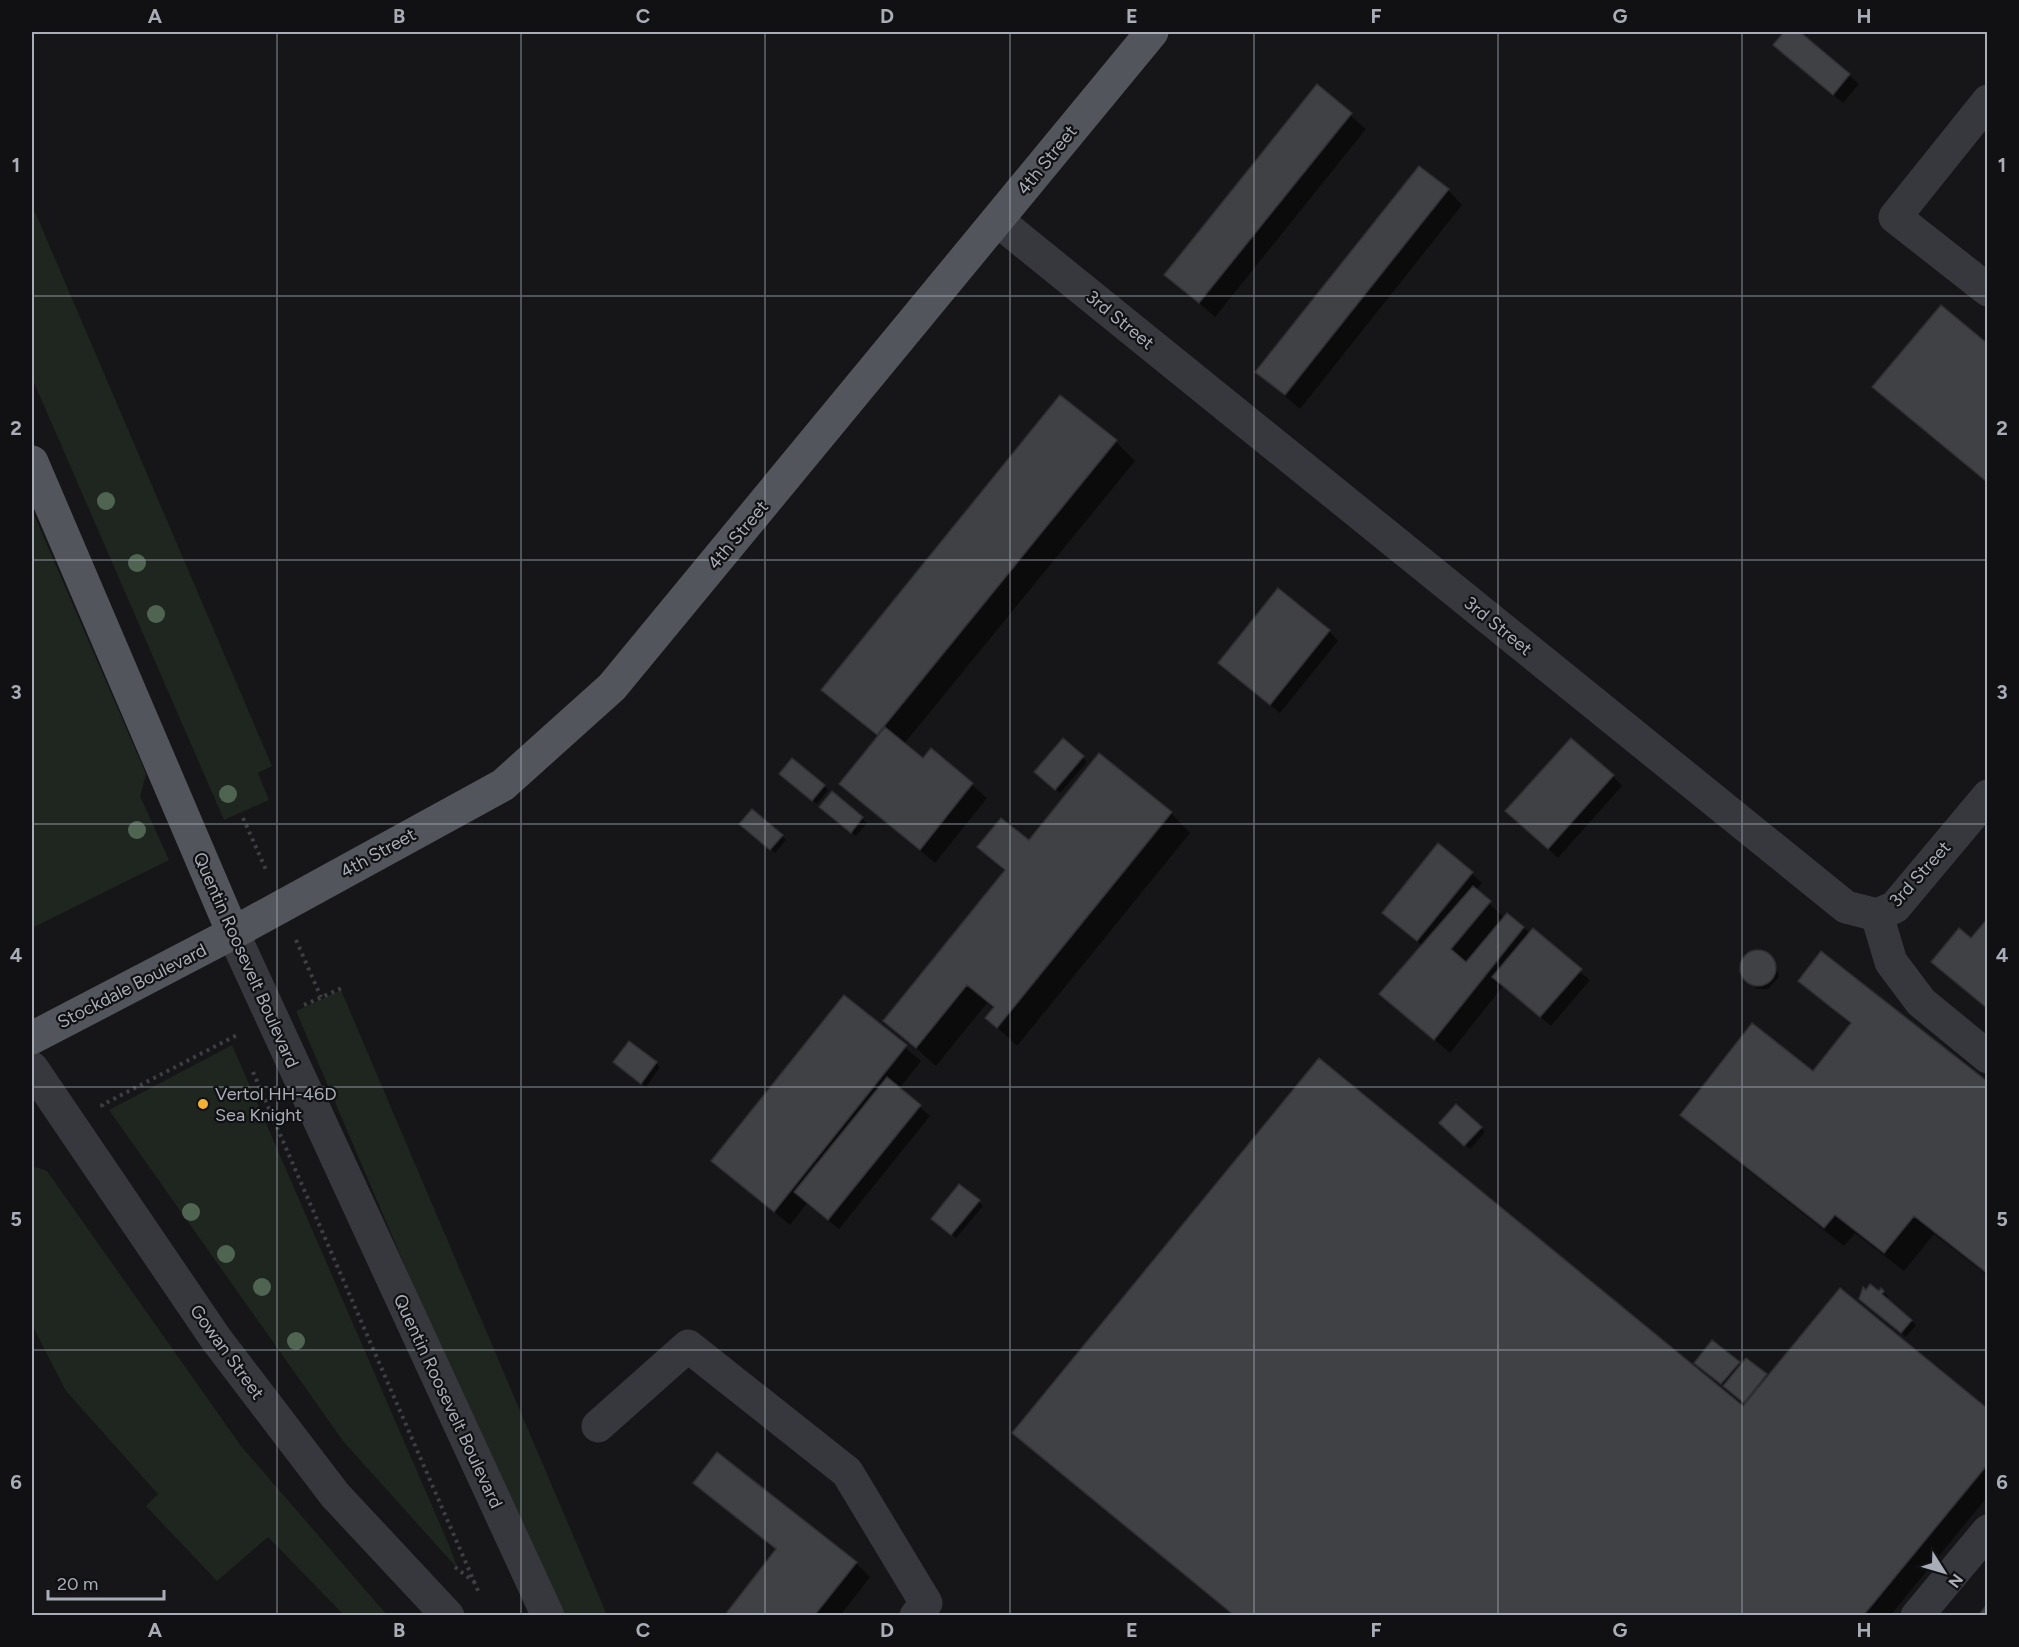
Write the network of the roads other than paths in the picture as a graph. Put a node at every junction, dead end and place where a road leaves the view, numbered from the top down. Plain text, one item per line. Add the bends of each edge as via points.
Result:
1 (1152, 32) edge
2 (1988, 101) edge
3 (998, 221) junction
4 (1988, 290) edge
5 (32, 462) edge
6 (1988, 796) edge
7 (1877, 915) junction
8 (233, 933) junction
9 (32, 1038) edge
10 (1988, 1057) edge
11 (32, 1068) edge
12 (598, 1426) dead end
13 (1988, 1531) edge
14 (448, 1616) edge
15 (548, 1616) edge
16 (916, 1616) edge
17 (1917, 1616) edge

1 - 3 main road, 4th Street
2 - 4 street via 1895,217
3 - 7 street, 3rd Street via 1846,907
3 - 8 main road, 4th Street via 612,687 503,785
5 - 8 main road, Quentin Roosevelt Boulevard
6 - 7 street, 3rd Street via 1894,907
7 - 10 street via 1891,962 1921,1002
8 - 9 main road, Stockdale Boulevard
8 - 15 street, Quentin Roosevelt Boulevard
11 - 14 street, Gowan Street via 216,1340 335,1495
12 - 16 street via 688,1346 847,1472 926,1603
13 - 17 street

